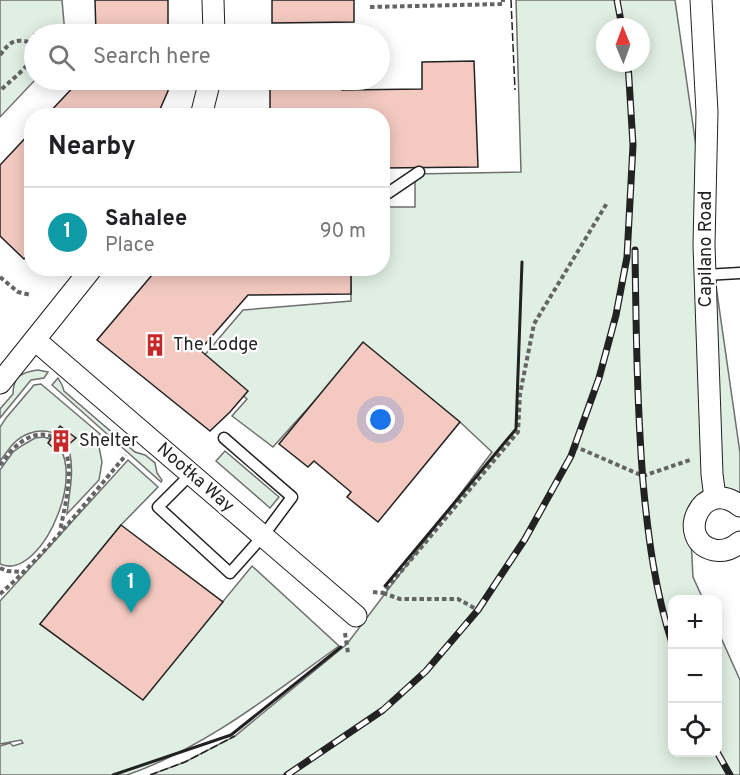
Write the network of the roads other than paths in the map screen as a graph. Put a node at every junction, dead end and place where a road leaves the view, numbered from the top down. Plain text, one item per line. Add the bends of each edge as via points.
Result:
1 (213, 0) edge
2 (701, 0) edge
3 (214, 24) edge
4 (208, 90) edge
5 (203, 108) edge
6 (419, 172) dead end
7 (390, 192) edge
8 (740, 273) edge
9 (705, 274) junction
10 (86, 276) edge
11 (34, 340) junction
12 (0, 383) edge
13 (224, 438) dead end
14 (191, 474) junction
15 (715, 498) junction
16 (740, 506) edge
17 (263, 536) junction
18 (740, 542) edge
19 (350, 625) road end

1 - 3 street
2 - 9 street, Capilano Road via 707,112
4 - 5 street
6 - 7 lane
8 - 9 lane
9 - 15 street, Capilano Road
10 - 11 street
11 - 12 street
11 - 14 street, Nootka Way
13 - 17 lane via 292,497
14 - 17 street, Nootka Way
14 - 17 lane via 158,507 230,573
15 - 16 street via 729,499
15 - 18 street via 695,516 698,537 714,550 727,550
17 - 19 street, Nootka Way

